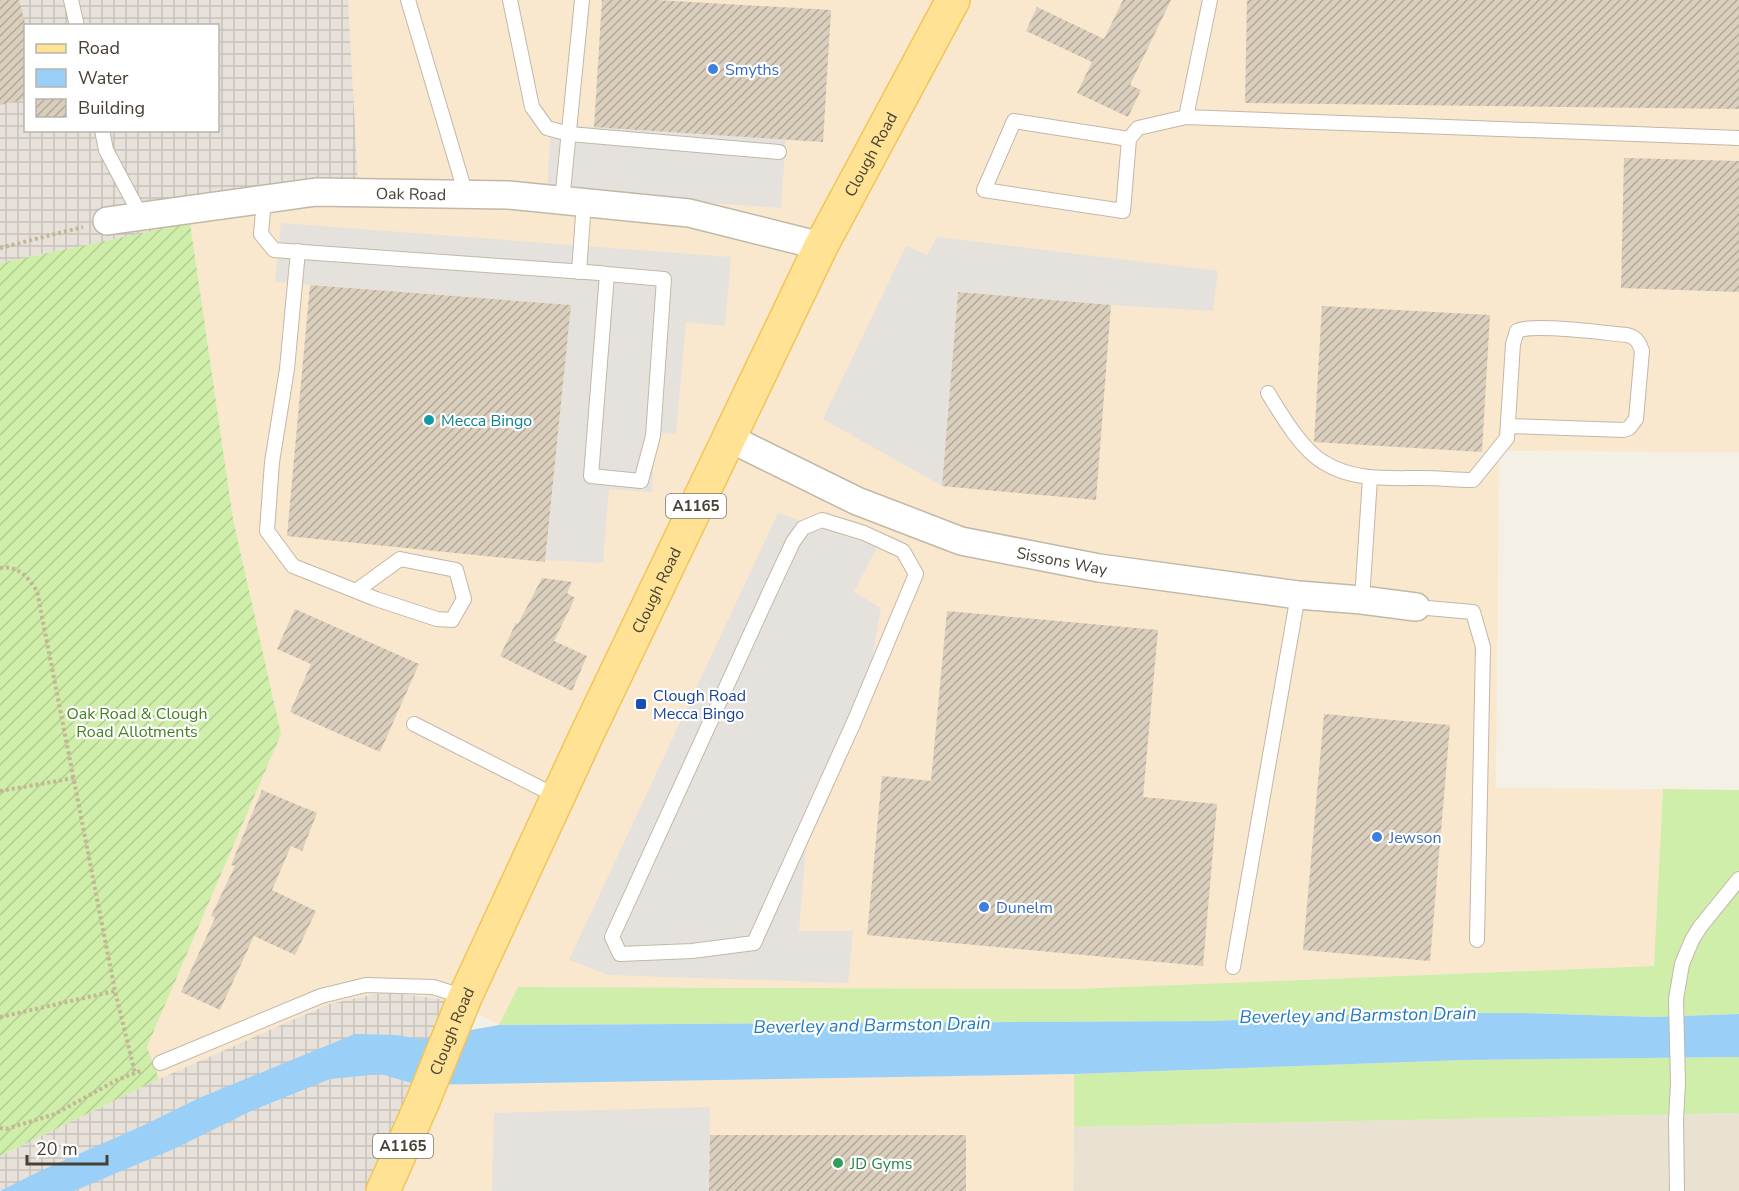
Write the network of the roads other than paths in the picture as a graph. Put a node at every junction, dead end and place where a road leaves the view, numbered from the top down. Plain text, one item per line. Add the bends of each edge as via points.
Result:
1 (71, 0) edge
2 (408, 0) edge
3 (510, 0) edge
4 (582, 0) edge
5 (1210, 0) edge
6 (949, 1) edge
7 (77, 24) edge
8 (1186, 117) junction
9 (102, 132) edge
10 (569, 134) junction
11 (1739, 138) edge
12 (1129, 139) junction
13 (779, 152) dead end
14 (466, 195) junction
15 (264, 200) junction
16 (573, 202) junction
17 (141, 216) junction
18 (107, 221) road end
19 (821, 246) junction
20 (298, 251) junction
21 (579, 272) junction
22 (607, 274) junction
23 (1269, 393) dead end
24 (1509, 426) junction
25 (729, 438) junction
26 (1370, 478) junction
27 (871, 521) junction
28 (356, 591) junction
29 (1298, 595) junction
30 (1362, 600) junction
31 (1416, 607) joint
32 (414, 724) dead end
33 (558, 797) junction
34 (1739, 879) edge
35 (1477, 940) dead end
36 (1233, 967) dead end
37 (460, 1008) junction
38 (160, 1063) road end
39 (383, 1191) edge
40 (1677, 1191) edge

1 - 7 lane
2 - 14 lane
3 - 10 lane via 532,107 547,128
4 - 10 lane
5 - 8 lane
6 - 19 main road, Clough Road / A1165
8 - 11 lane
8 - 12 lane via 1138,128
9 - 17 lane via 106,150
10 - 13 lane
10 - 16 lane
12 - 12 lane via 1123,211 984,190 1014,121
14 - 15 street, Oak Road via 316,192
14 - 16 street, Oak Road
15 - 17 street, Oak Road
15 - 20 lane via 261,234 274,250
16 - 19 street, Oak Road via 689,213
16 - 21 lane
17 - 18 street, Oak Road
19 - 25 main road, Clough Road / A1165
20 - 21 lane
20 - 28 lane via 267,531 293,566
21 - 22 lane
22 - 22 lane via 664,279 653,436 641,481 591,476
23 - 26 lane via 1292,431 1321,461 1346,473
24 - 24 lane via 1629,428 1636,419 1642,351 1638,342 1633,336 1579,330 1529,327 1517,331
24 - 26 lane via 1507,438 1473,480
25 - 27 street, Sissons Way via 857,501
25 - 33 main road, Clough Road / A1165
26 - 30 lane
27 - 27 lane via 903,551 916,574 754,943 620,954 612,937 793,542 803,528 822,520
27 - 29 street, Sissons Way via 1099,568
28 - 28 lane via 436,619 452,620 464,599 456,570 400,559
29 - 30 street, Sissons Way
29 - 36 lane
30 - 31 street, Sissons Way
31 - 35 lane via 1473,612 1483,647
32 - 33 lane
33 - 37 main road, Clough Road / A1165
34 - 40 lane via 1700,927 1682,964 1676,999
37 - 38 lane via 433,987 366,985 321,996
37 - 39 main road, Clough Road / A1165

